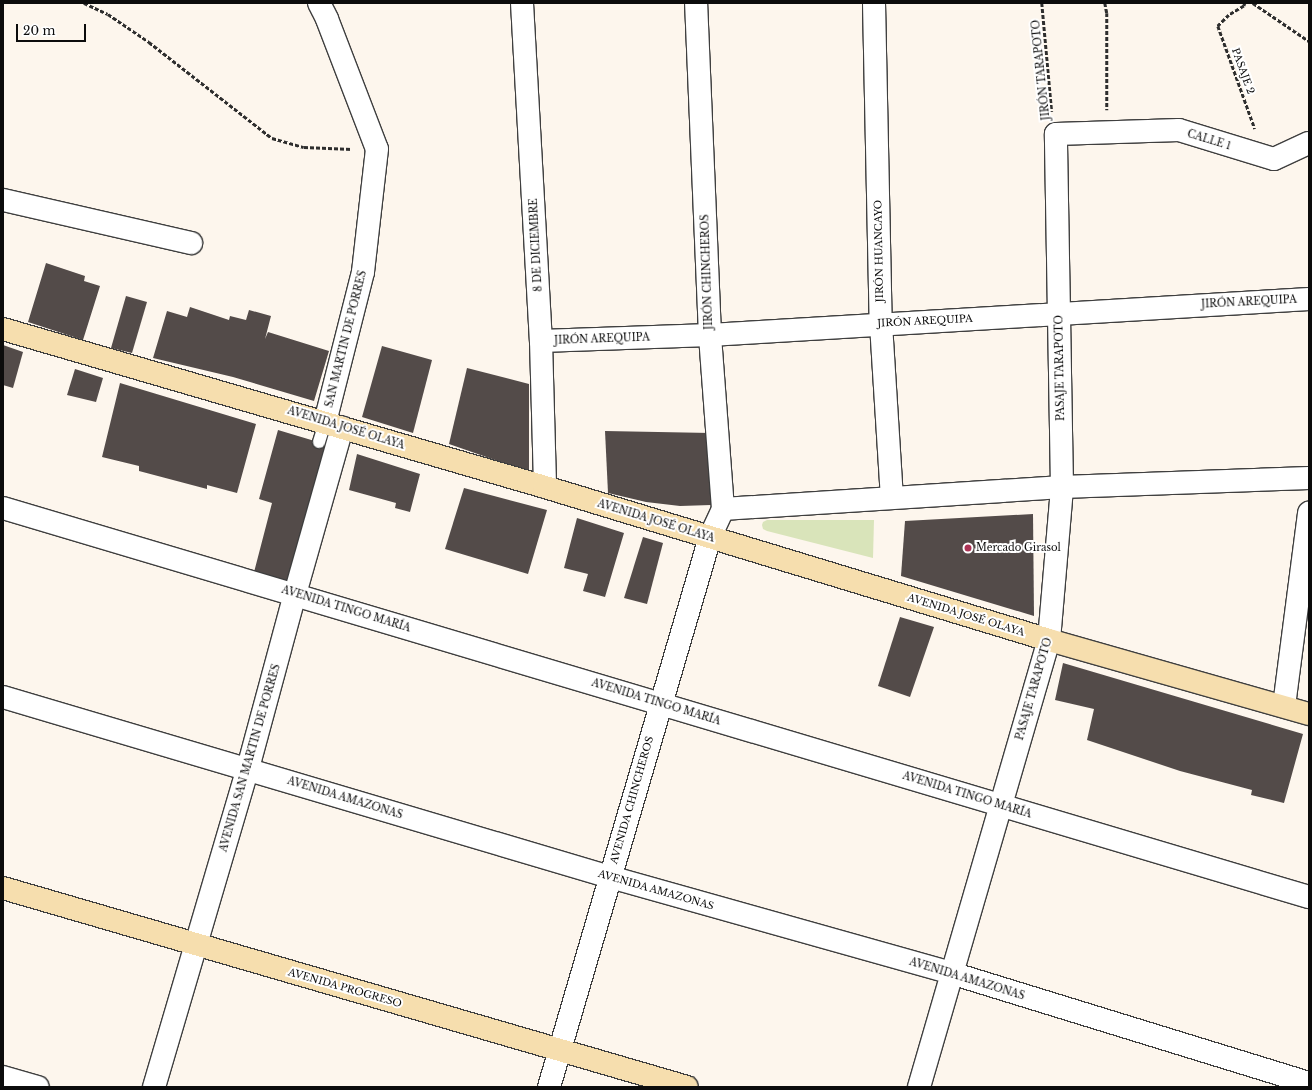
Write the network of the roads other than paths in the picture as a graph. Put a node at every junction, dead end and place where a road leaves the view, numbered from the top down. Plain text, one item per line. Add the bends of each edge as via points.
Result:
1 (318, 3) edge
2 (522, 3) edge
3 (696, 3) edge
4 (874, 3) edge
5 (1056, 134) joint
6 (1309, 142) edge
7 (3, 200) edge
8 (191, 243) dead end
9 (1309, 299) edge
10 (1059, 313) junction
11 (881, 324) junction
12 (3, 329) edge
13 (710, 335) junction
14 (541, 341) junction
15 (330, 438) junction
16 (1309, 478) edge
17 (545, 487) junction
18 (1062, 487) junction
19 (892, 498) junction
20 (3, 508) edge
21 (723, 509) junction
22 (1309, 513) edge
23 (710, 537) junction
24 (1305, 576) edge
25 (282, 588) junction
26 (1049, 640) junction
27 (3, 697) edge
28 (660, 704) junction
29 (1284, 706) junction
30 (1309, 714) edge
31 (248, 768) junction
32 (1001, 805) junction
33 (610, 877) junction
34 (3, 888) edge
35 (1309, 897) edge
36 (197, 945) junction
37 (951, 974) junction
38 (559, 1050) junction
39 (3, 1077) edge
40 (1309, 1083) edge
41 (38, 1087) edge
42 (154, 1087) edge
43 (549, 1087) edge
44 (687, 1087) edge
45 (919, 1087) edge

1 - 15 street, SAN MARTIN DE PORRES via 327,19 377,149 363,272
2 - 14 street, 8 DE DICIEMBRE
3 - 13 street, JIRÓN CHINCHEROS
4 - 11 street, JIRÓN HUANCAYO
5 - 6 street, CALLE 1 via 1179,130 1274,159
5 - 10 street, PASAJE TARAPOTO
7 - 8 street
9 - 10 street, JIRÓN AREQUIPA
10 - 11 street, JIRÓN AREQUIPA
10 - 18 street, PASAJE TARAPOTO
11 - 13 street, JIRÓN AREQUIPA
11 - 19 street, JIRÓN HUANCAYO
12 - 15 street, AVENIDA JOSÉ OLAYA
13 - 14 street, JIRÓN AREQUIPA
13 - 21 street, JIRÓN CHINCHEROS
14 - 17 street, 8 DE DICIEMBRE
15 - 17 street, AVENIDA JOSÉ OLAYA
15 - 25 street, AVENIDA SAN MARTIN DE PORRES via 297,568
16 - 18 street
17 - 23 street, AVENIDA JOSÉ OLAYA
18 - 19 street
18 - 26 street, PASAJE TARAPOTO
19 - 21 street
20 - 25 street, AVENIDA TINGO MARÍA
21 - 23 street, JIRÓN CHINCHEROS
22 - 24 street
23 - 26 street, AVENIDA JOSÉ OLAYA
23 - 28 street, AVENIDA CHINCHEROS
24 - 29 street
25 - 28 street, AVENIDA TINGO MARÍA
25 - 31 street, AVENIDA SAN MARTIN DE PORRES
26 - 29 street, AVENIDA JOSÉ OLAYA
26 - 32 street, PASAJE TARAPOTO
27 - 31 street, AVENIDA AMAZONAS
28 - 32 street, AVENIDA TINGO MARÍA
28 - 33 street, AVENIDA CHINCHEROS
29 - 30 street, AVENIDA JOSÉ OLAYA
31 - 33 street, AVENIDA AMAZONAS
31 - 36 street, AVENIDA SAN MARTIN DE PORRES
32 - 35 street, AVENIDA TINGO MARÍA
32 - 37 street, PASAJE TARAPOTO
33 - 37 street, AVENIDA AMAZONAS
33 - 38 street, AVENIDA CHINCHEROS
34 - 36 street, AVENIDA PROGRESO
36 - 38 street, AVENIDA PROGRESO
36 - 42 street, AVENIDA SAN MARTIN DE PORRES
37 - 40 street, AVENIDA AMAZONAS
37 - 45 street, PASAJE TARAPOTO
38 - 43 street, AVENIDA CHINCHEROS
38 - 44 street, AVENIDA PROGRESO
39 - 41 street

